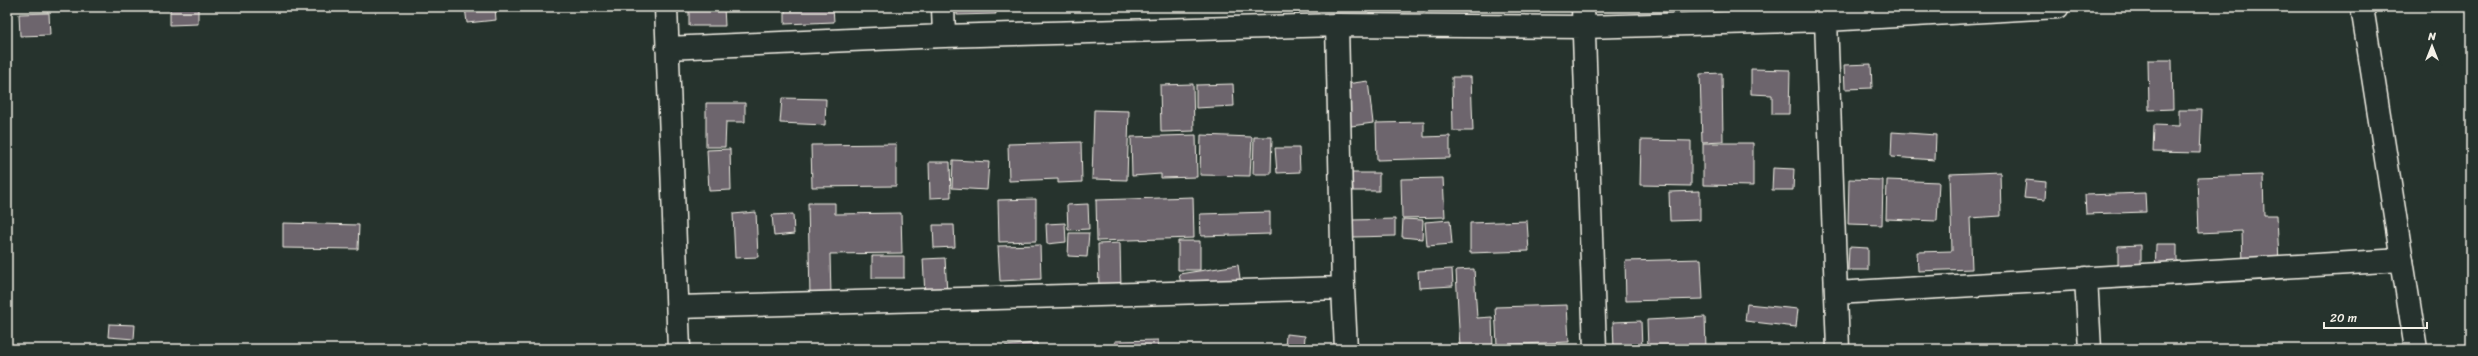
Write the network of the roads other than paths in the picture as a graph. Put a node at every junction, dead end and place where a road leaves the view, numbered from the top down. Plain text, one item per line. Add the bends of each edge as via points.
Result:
1 (666, 7) edge
2 (943, 7) edge
3 (2058, 7) edge
4 (2362, 7) edge
5 (1583, 17) edge
6 (1826, 20) junction
7 (1337, 25) junction
8 (944, 36) junction
9 (668, 48) junction
10 (2402, 260) junction
11 (2086, 278) junction
12 (1343, 288) junction
13 (1836, 293) junction
14 (678, 307) junction
15 (679, 349) edge
16 (1346, 349) edge
17 (1595, 349) edge
18 (1838, 349) edge
19 (2090, 349) edge
20 (2416, 349) edge

1 - 9 street
2 - 8 street
3 - 6 street
4 - 10 street
5 - 6 street
5 - 7 street
5 - 17 street
6 - 13 street
7 - 8 street
7 - 12 street
8 - 9 street
9 - 14 street
10 - 11 street
10 - 20 street
11 - 13 street
11 - 19 street
12 - 14 street
12 - 16 street
13 - 18 street
14 - 15 street

